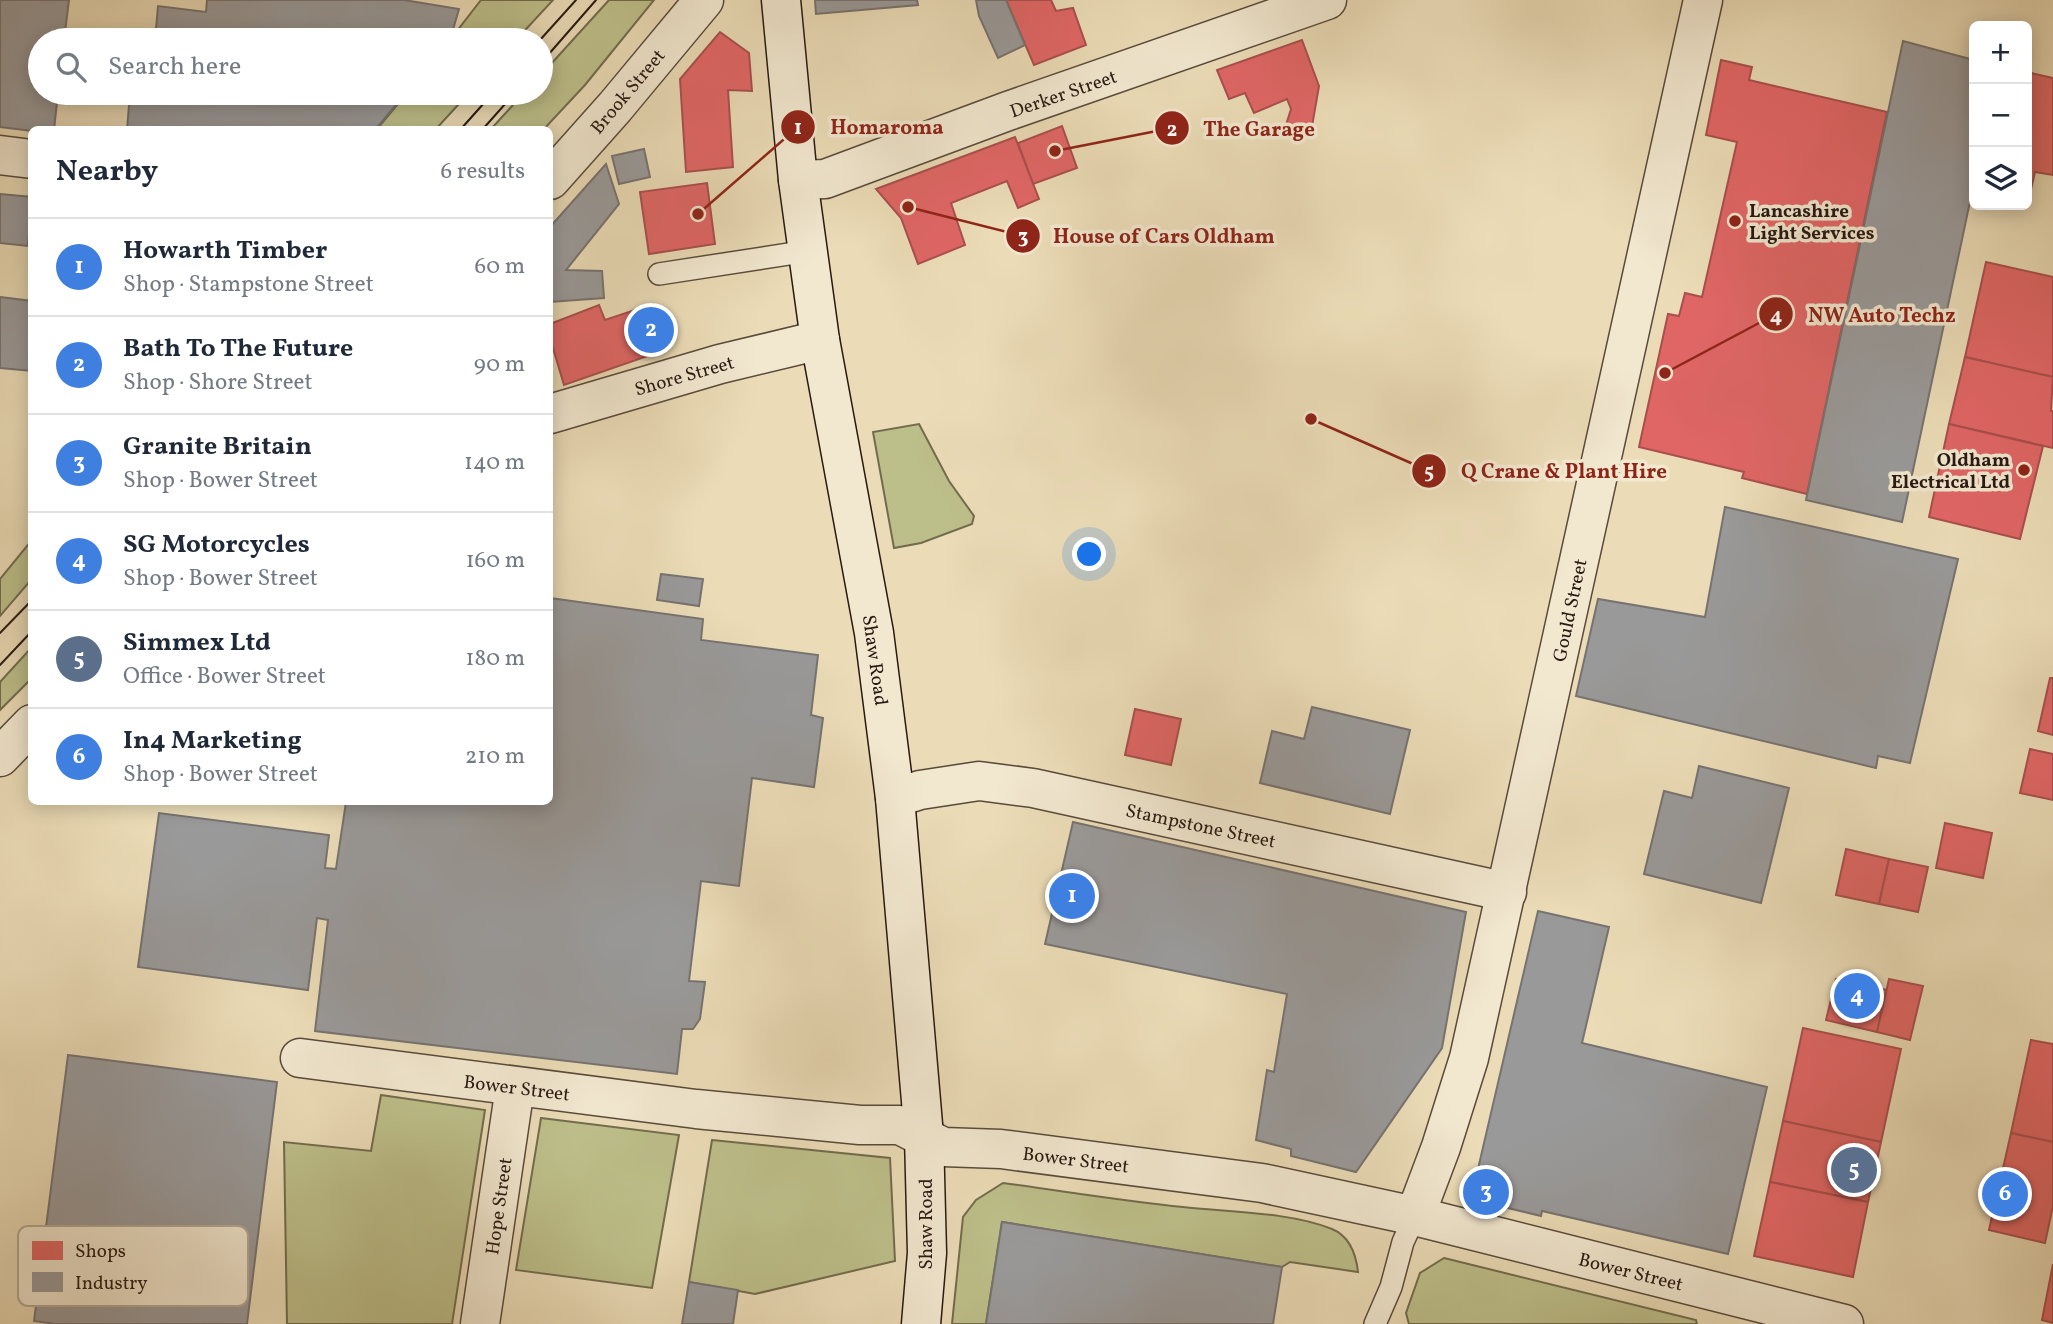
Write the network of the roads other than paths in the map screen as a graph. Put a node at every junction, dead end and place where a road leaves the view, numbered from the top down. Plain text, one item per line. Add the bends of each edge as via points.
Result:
1 (704, 0) edge
2 (781, 0) edge
3 (1327, 0) edge
4 (1703, 0) edge
5 (0, 155) edge
6 (28, 158) edge
7 (553, 177) edge
8 (797, 180) junction
9 (808, 251) junction
10 (659, 274) dead end
11 (820, 340) junction
12 (553, 413) edge
13 (28, 728) edge
14 (0, 757) edge
15 (895, 798) junction
16 (1507, 892) junction
17 (300, 1058) dead end
18 (515, 1087) junction
19 (923, 1136) junction
20 (1415, 1216) junction
21 (1735, 1311) edge
22 (480, 1324) edge
23 (921, 1324) edge
24 (1375, 1324) edge
25 (1844, 1324) edge

1 - 7 street, Brook Street
2 - 8 street, Shaw Road
3 - 8 street, Derker Street via 825,178
4 - 16 street, Gould Street
5 - 6 street
8 - 9 street, Shaw Road
9 - 10 lane
9 - 11 street, Shaw Road
11 - 12 street, Shore Street
11 - 15 street, Shaw Road via 874,633
13 - 14 street
15 - 16 street, Stampstone Street via 979,781 1033,788
15 - 19 street, Shaw Road
16 - 20 street, Gould Street via 1469,1058
17 - 18 street, Bower Street
18 - 19 street, Bower Street via 695,1109 900,1125
18 - 22 street, Hope Street
19 - 20 street, Bower Street via 943,1147 1001,1149 1262,1183
19 - 23 street, Shaw Road via 928,1253
20 - 21 street, Bower Street
20 - 24 lane
21 - 25 street, Bower Street

